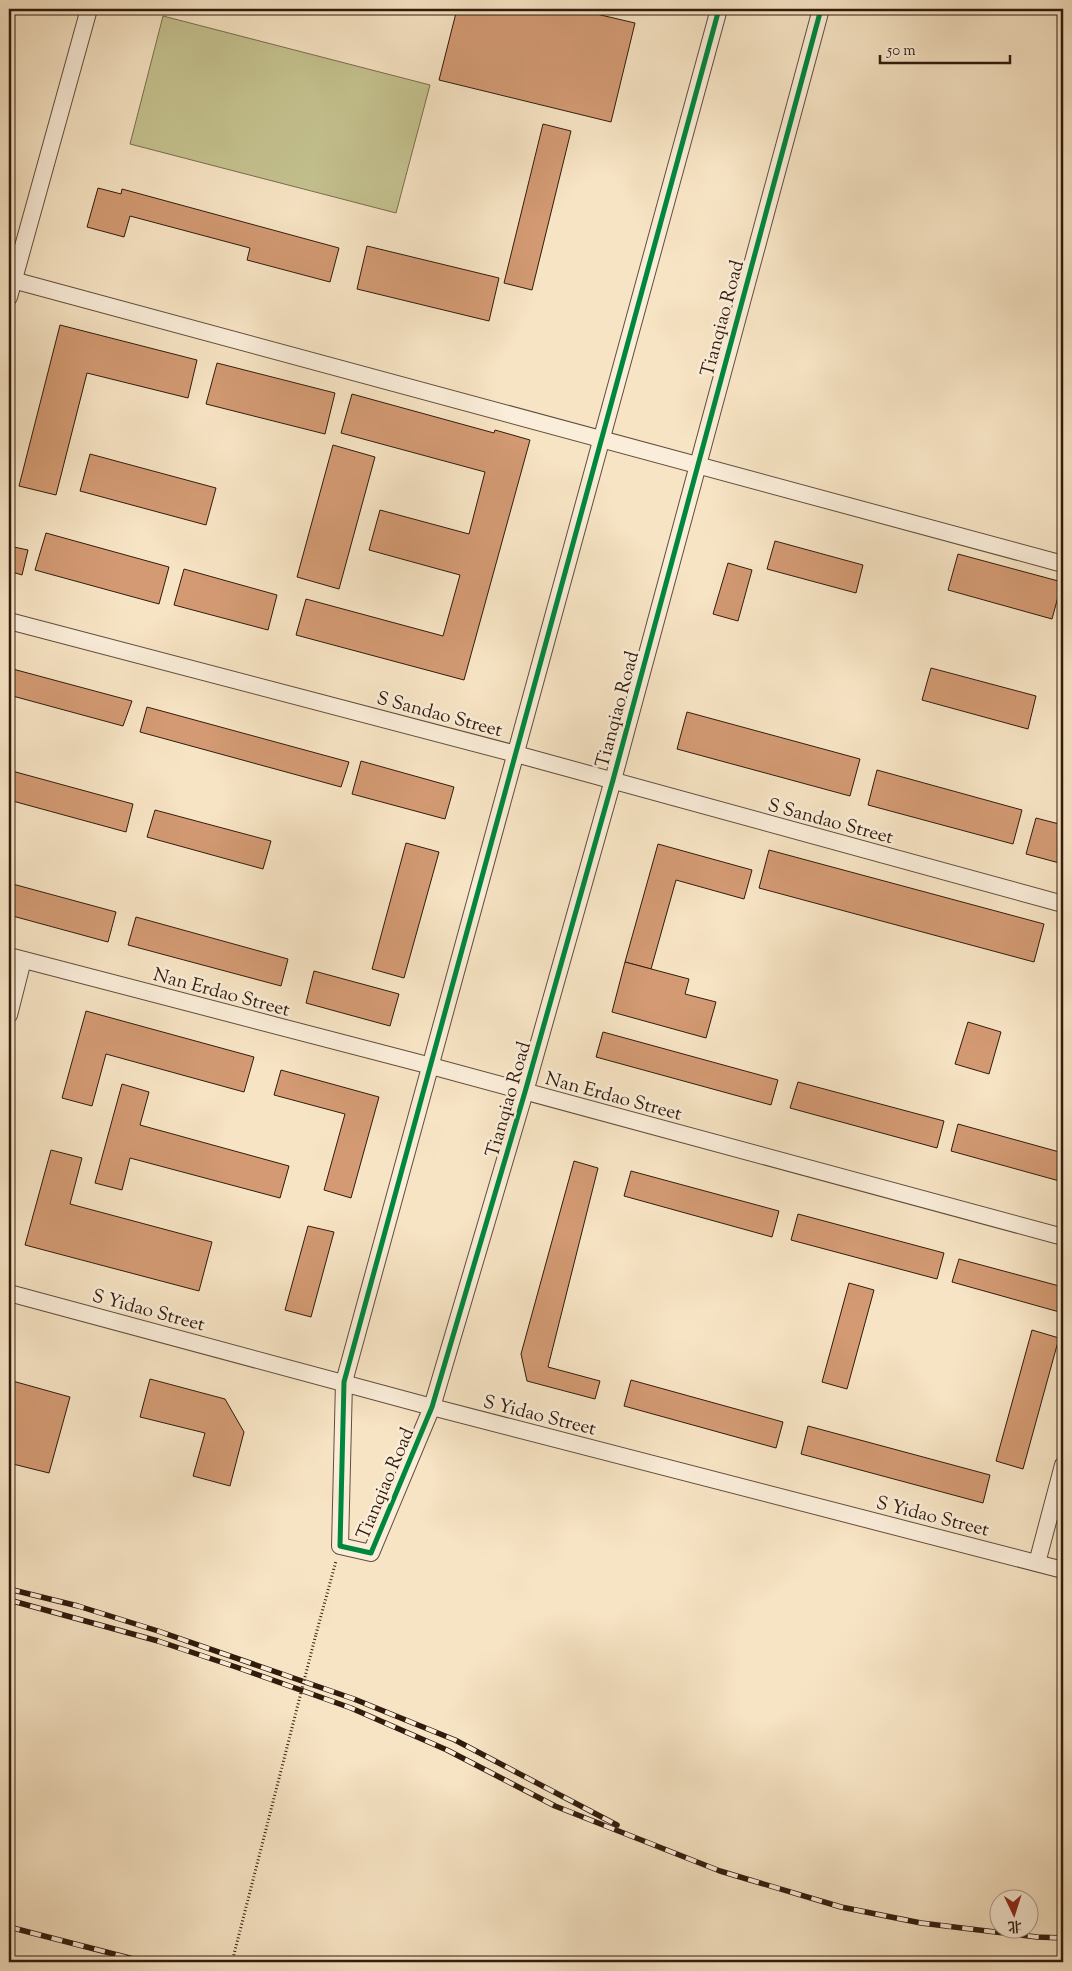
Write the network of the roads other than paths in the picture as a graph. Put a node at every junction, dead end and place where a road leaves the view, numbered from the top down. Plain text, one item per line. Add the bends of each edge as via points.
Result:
1 (89, 9) edge
2 (719, 9) edge
3 (821, 9) edge
4 (11, 280) edge
5 (9, 297) edge
6 (601, 439) junction
7 (697, 464) junction
8 (1063, 564) edge
9 (9, 621) edge
10 (516, 754) junction
11 (612, 780) junction
12 (1063, 904) edge
13 (16, 958) edge
14 (9, 1015) edge
15 (431, 1066) junction
16 (525, 1092) junction
17 (1063, 1237) edge
18 (9, 1292) edge
19 (344, 1382) junction
20 (432, 1406) junction
21 (1063, 1466) edge
22 (1037, 1563) junction
23 (1063, 1570) edge

1 - 4 street
2 - 6 street, Tianqiao Road
3 - 7 street, Tianqiao Road
4 - 5 street
4 - 6 street
6 - 7 street
6 - 10 street, Tianqiao Road
7 - 8 street
7 - 11 street, Tianqiao Road
9 - 10 street, S Sandao Street
10 - 11 street, S Sandao Street
10 - 15 street, Tianqiao Road
11 - 12 street, S Sandao Street
11 - 16 street, Tianqiao Road
13 - 14 street
13 - 15 street, Nan Erdao Street
15 - 16 street, Nan Erdao Street
15 - 19 street, Tianqiao Road
16 - 17 street, Nan Erdao Street
16 - 20 street, Tianqiao Road
18 - 19 street, S Yidao Street
19 - 20 street, S Yidao Street
19 - 20 street, Tianqiao Road via 340,1546 371,1553
20 - 22 street, S Yidao Street
21 - 22 street
22 - 23 street, S Yidao Street

